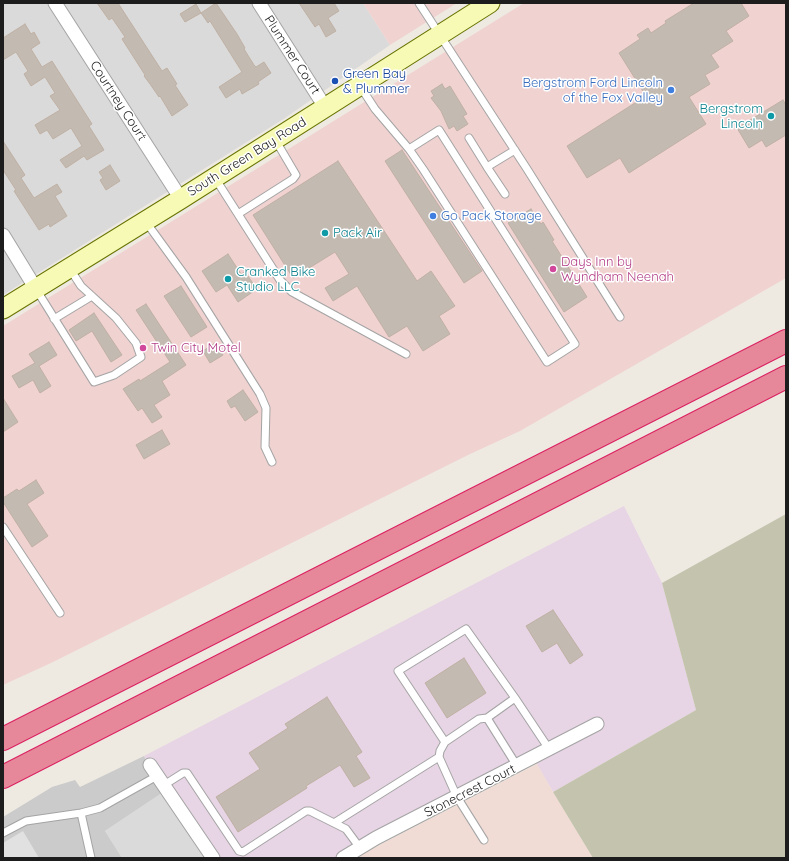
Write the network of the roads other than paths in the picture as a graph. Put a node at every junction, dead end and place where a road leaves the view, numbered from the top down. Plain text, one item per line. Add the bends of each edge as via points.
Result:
1 (55, 3) edge
2 (259, 3) edge
3 (419, 3) edge
4 (490, 3) edge
5 (440, 34) junction
6 (360, 85) junction
7 (325, 107) junction
8 (275, 138) junction
9 (469, 138) dead end
10 (409, 149) junction
11 (515, 150) junction
12 (487, 167) junction
13 (214, 176) junction
14 (505, 194) dead end
15 (180, 199) junction
16 (238, 214) junction
17 (144, 220) junction
18 (3, 235) edge
19 (69, 268) junction
20 (36, 289) junction
21 (92, 296) junction
22 (3, 309) edge
23 (620, 317) dead end
24 (54, 319) junction
25 (786, 340) edge
26 (406, 354) dead end
27 (786, 376) edge
28 (272, 462) dead end
29 (3, 527) edge
30 (60, 613) dead end
31 (515, 698) junction
32 (487, 718) junction
33 (597, 724) dead end
34 (3, 739) edge
35 (446, 742) junction
36 (549, 749) junction
37 (439, 757) junction
38 (150, 764) dead end
39 (517, 766) junction
40 (3, 778) edge
41 (160, 780) junction
42 (457, 798) junction
43 (81, 812) junction
44 (334, 823) junction
45 (3, 833) edge
46 (484, 840) dead end
47 (360, 848) junction
48 (243, 855) edge
49 (91, 858) edge
50 (213, 858) edge
51 (343, 858) edge

1 - 15 street, Courtney Court
2 - 7 street, Plummer Court
3 - 5 lane
4 - 5 main road, South Green Bay Road
5 - 6 main road, South Green Bay Road
5 - 11 lane
6 - 7 main road, South Green Bay Road
6 - 10 lane via 375,109
7 - 8 main road, South Green Bay Road
8 - 13 main road, South Green Bay Road
8 - 16 lane via 296,175
9 - 12 lane
10 - 10 lane via 439,130 575,344 547,362
11 - 12 lane
11 - 23 lane
12 - 14 lane
13 - 15 main road, South Green Bay Road
13 - 16 lane
15 - 17 main road, South Green Bay Road
16 - 26 lane via 280,280 292,292
17 - 19 main road, South Green Bay Road
17 - 28 lane via 186,277 260,394 266,408 265,447
18 - 20 street
19 - 20 main road, South Green Bay Road
19 - 21 lane via 81,286
20 - 22 main road, South Green Bay Road
20 - 24 lane
21 - 24 lane
21 - 24 lane via 116,318 136,343 141,357 114,375 94,382
25 - 34 highway
27 - 40 highway
29 - 30 lane
31 - 32 lane
31 - 35 lane via 466,629 398,671
31 - 36 lane
32 - 35 lane via 479,719
32 - 39 lane
33 - 36 street, Stonecrest Court
35 - 37 lane
36 - 39 street, Stonecrest Court
37 - 42 lane
37 - 44 lane
38 - 41 street
39 - 42 street, Stonecrest Court
41 - 43 lane via 100,808
41 - 48 lane via 186,773
41 - 50 street
42 - 46 lane
42 - 47 street, Stonecrest Court
43 - 45 lane via 26,821
43 - 49 lane
44 - 47 lane via 346,829
44 - 48 lane via 306,811
47 - 51 street, Stonecrest Court

